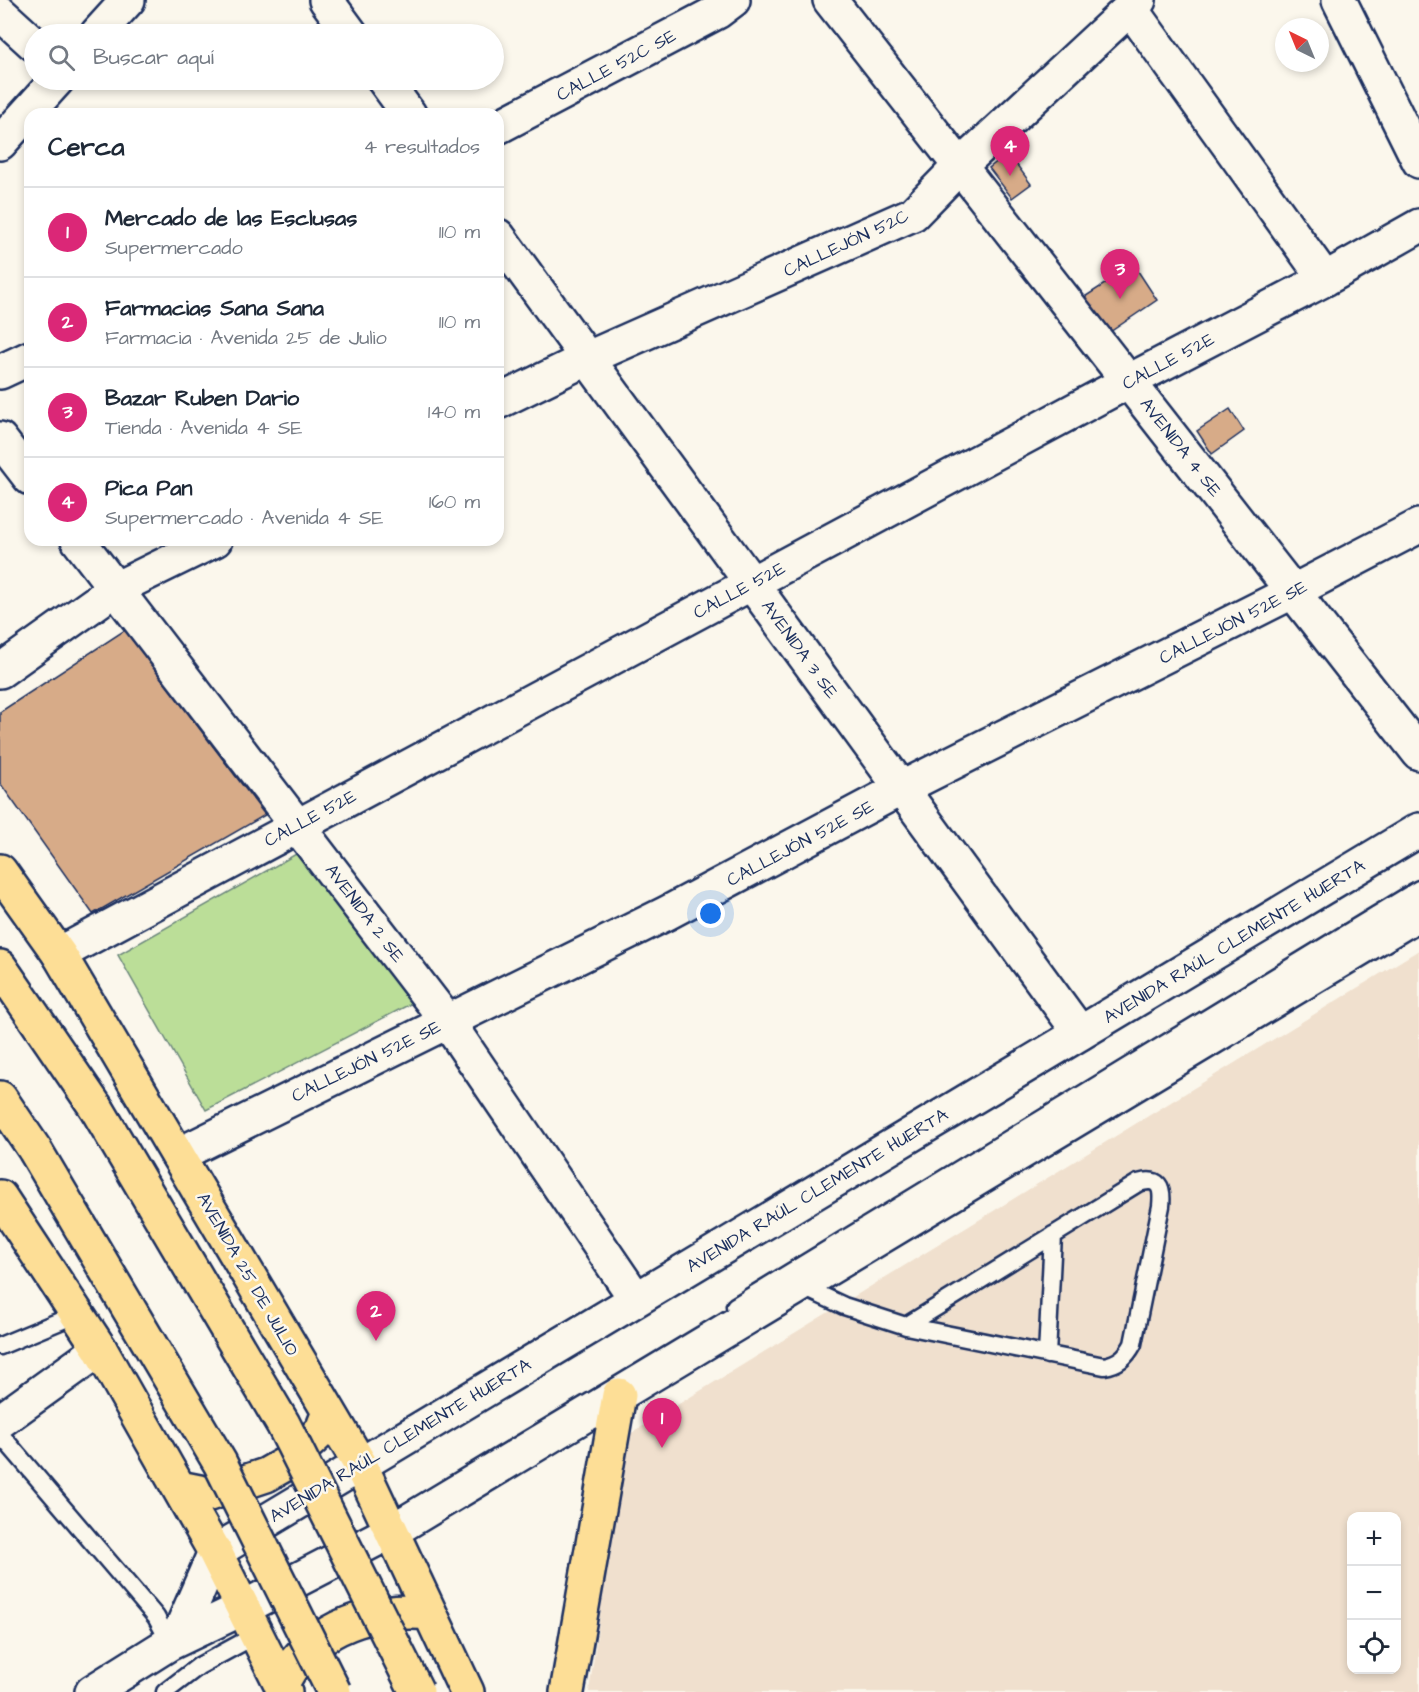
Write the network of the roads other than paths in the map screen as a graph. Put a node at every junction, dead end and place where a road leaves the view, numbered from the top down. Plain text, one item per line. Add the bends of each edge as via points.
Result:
1 (128, 0) edge
2 (326, 0) edge
3 (733, 0) edge
4 (830, 0) edge
5 (1339, 0) edge
6 (1134, 4) edge
7 (0, 13) edge
8 (106, 24) edge
9 (344, 24) edge
10 (24, 35) edge
11 (48, 90) edge
12 (391, 90) edge
13 (32, 108) edge
14 (405, 108) edge
15 (24, 116) edge
16 (504, 124) edge
17 (0, 143) edge
18 (1419, 161) edge
19 (960, 166) junction
20 (1419, 226) edge
21 (504, 244) edge
22 (1325, 279) junction
23 (588, 358) junction
24 (24, 361) edge
25 (0, 372) edge
26 (1129, 381) junction
27 (504, 399) edge
28 (0, 439) edge
29 (24, 470) edge
30 (1419, 526) edge
31 (83, 546) edge
32 (203, 546) edge
33 (752, 583) junction
34 (115, 589) junction
35 (1294, 591) junction
36 (0, 670) edge
37 (1419, 753) edge
38 (902, 788) junction
39 (297, 825) junction
40 (1419, 830) edge
41 (0, 871) edge
42 (1419, 889) edge
43 (1419, 913) edge
44 (59, 954) junction
45 (0, 967) edge
46 (447, 1021) junction
47 (1080, 1033) junction
48 (0, 1098) edge
49 (178, 1155) junction
50 (3, 1209) edge
51 (1053, 1235) junction
52 (801, 1286) junction
53 (636, 1299) junction
54 (77, 1314) junction
55 (906, 1326) junction
56 (0, 1346) edge
57 (100, 1349) junction
58 (1047, 1355) junction
59 (619, 1395) junction
60 (329, 1412) junction
61 (0, 1421) edge
62 (0, 1434) edge
63 (360, 1464) junction
64 (179, 1488) junction
65 (392, 1531) junction
66 (215, 1552) junction
67 (430, 1613) junction
68 (249, 1622) junction
69 (174, 1641) junction
70 (283, 1688) edge
71 (92, 1692) edge
72 (165, 1692) edge
73 (334, 1692) edge
74 (417, 1692) edge
75 (467, 1692) edge
76 (567, 1692) edge

1 - 8 street
2 - 9 street
3 - 16 street, CALLE 52C SE
4 - 19 street, AVENIDA 4 SE
5 - 18 street
6 - 19 street, CALLEJÓN 52C
6 - 22 street
7 - 10 street
11 - 13 street
12 - 14 street
15 - 17 street
19 - 23 street, CALLEJÓN 52C via 913,214
19 - 26 street, AVENIDA 4 SE
20 - 22 street, CALLE 52E
21 - 23 street, AVENIDA 3 SE
22 - 26 street, CALLE 52E
23 - 27 street, CALLEJÓN 52C
23 - 33 street, AVENIDA 3 SE
24 - 25 street
26 - 33 street, CALLE 52E
26 - 35 street, AVENIDA 4 SE
28 - 29 street
30 - 35 street, CALLEJÓN 52E SE
31 - 34 street, AVENIDA 2 SE
32 - 34 street
33 - 38 street, AVENIDA 3 SE
33 - 39 street, CALLE 52E
34 - 36 street
34 - 39 street, AVENIDA 2 SE
35 - 37 street, AVENIDA 4 SE
35 - 38 street, CALLEJÓN 52E SE
38 - 46 street, CALLEJÓN 52E SE via 667,913
38 - 47 street, AVENIDA 3 SE
39 - 44 street, CALLE 52E
39 - 46 street, AVENIDA 2 SE
40 - 47 street, AVENIDA RAÚL CLEMENTE HUERTA
41 - 44 main road, AVENIDA 25 DE JULIO
42 - 65 lane via 417,1499
43 - 52 street
44 - 49 main road, AVENIDA 25 DE JULIO
45 - 74 main road, bridge via 97,1108 283,1424
46 - 49 street, CALLEJÓN 52E SE
46 - 53 street, AVENIDA 2 SE
47 - 53 street, AVENIDA RAÚL CLEMENTE HUERTA
48 - 73 main road, bridge via 35,1150 220,1463
49 - 60 main road, AVENIDA 25 DE JULIO
50 - 54 main road
51 - 55 lane
51 - 58 lane
51 - 58 lane via 1137,1183 1148,1180 1160,1187 1161,1206 1128,1353 1113,1365 1104,1366
52 - 55 lane via 844,1306
52 - 59 street
53 - 63 street, AVENIDA RAÚL CLEMENTE HUERTA
54 - 56 lane
54 - 57 main road
55 - 58 lane
57 - 61 street
57 - 64 main road
59 - 65 street
59 - 76 main road
60 - 63 main road, AVENIDA 25 DE JULIO
60 - 64 main road via 322,1430 287,1463 266,1475 209,1494
62 - 69 lane
63 - 65 main road, AVENIDA 25 DE JULIO
63 - 66 street, AVENIDA RAÚL CLEMENTE HUERTA
64 - 66 main road
65 - 67 main road, AVENIDA 25 DE JULIO
65 - 68 street
66 - 68 main road
66 - 69 street
67 - 70 main road via 408,1611 358,1619 326,1634 296,1661
67 - 75 main road, AVENIDA 25 DE JULIO
68 - 69 street
68 - 70 main road
68 - 72 lane
69 - 71 street

